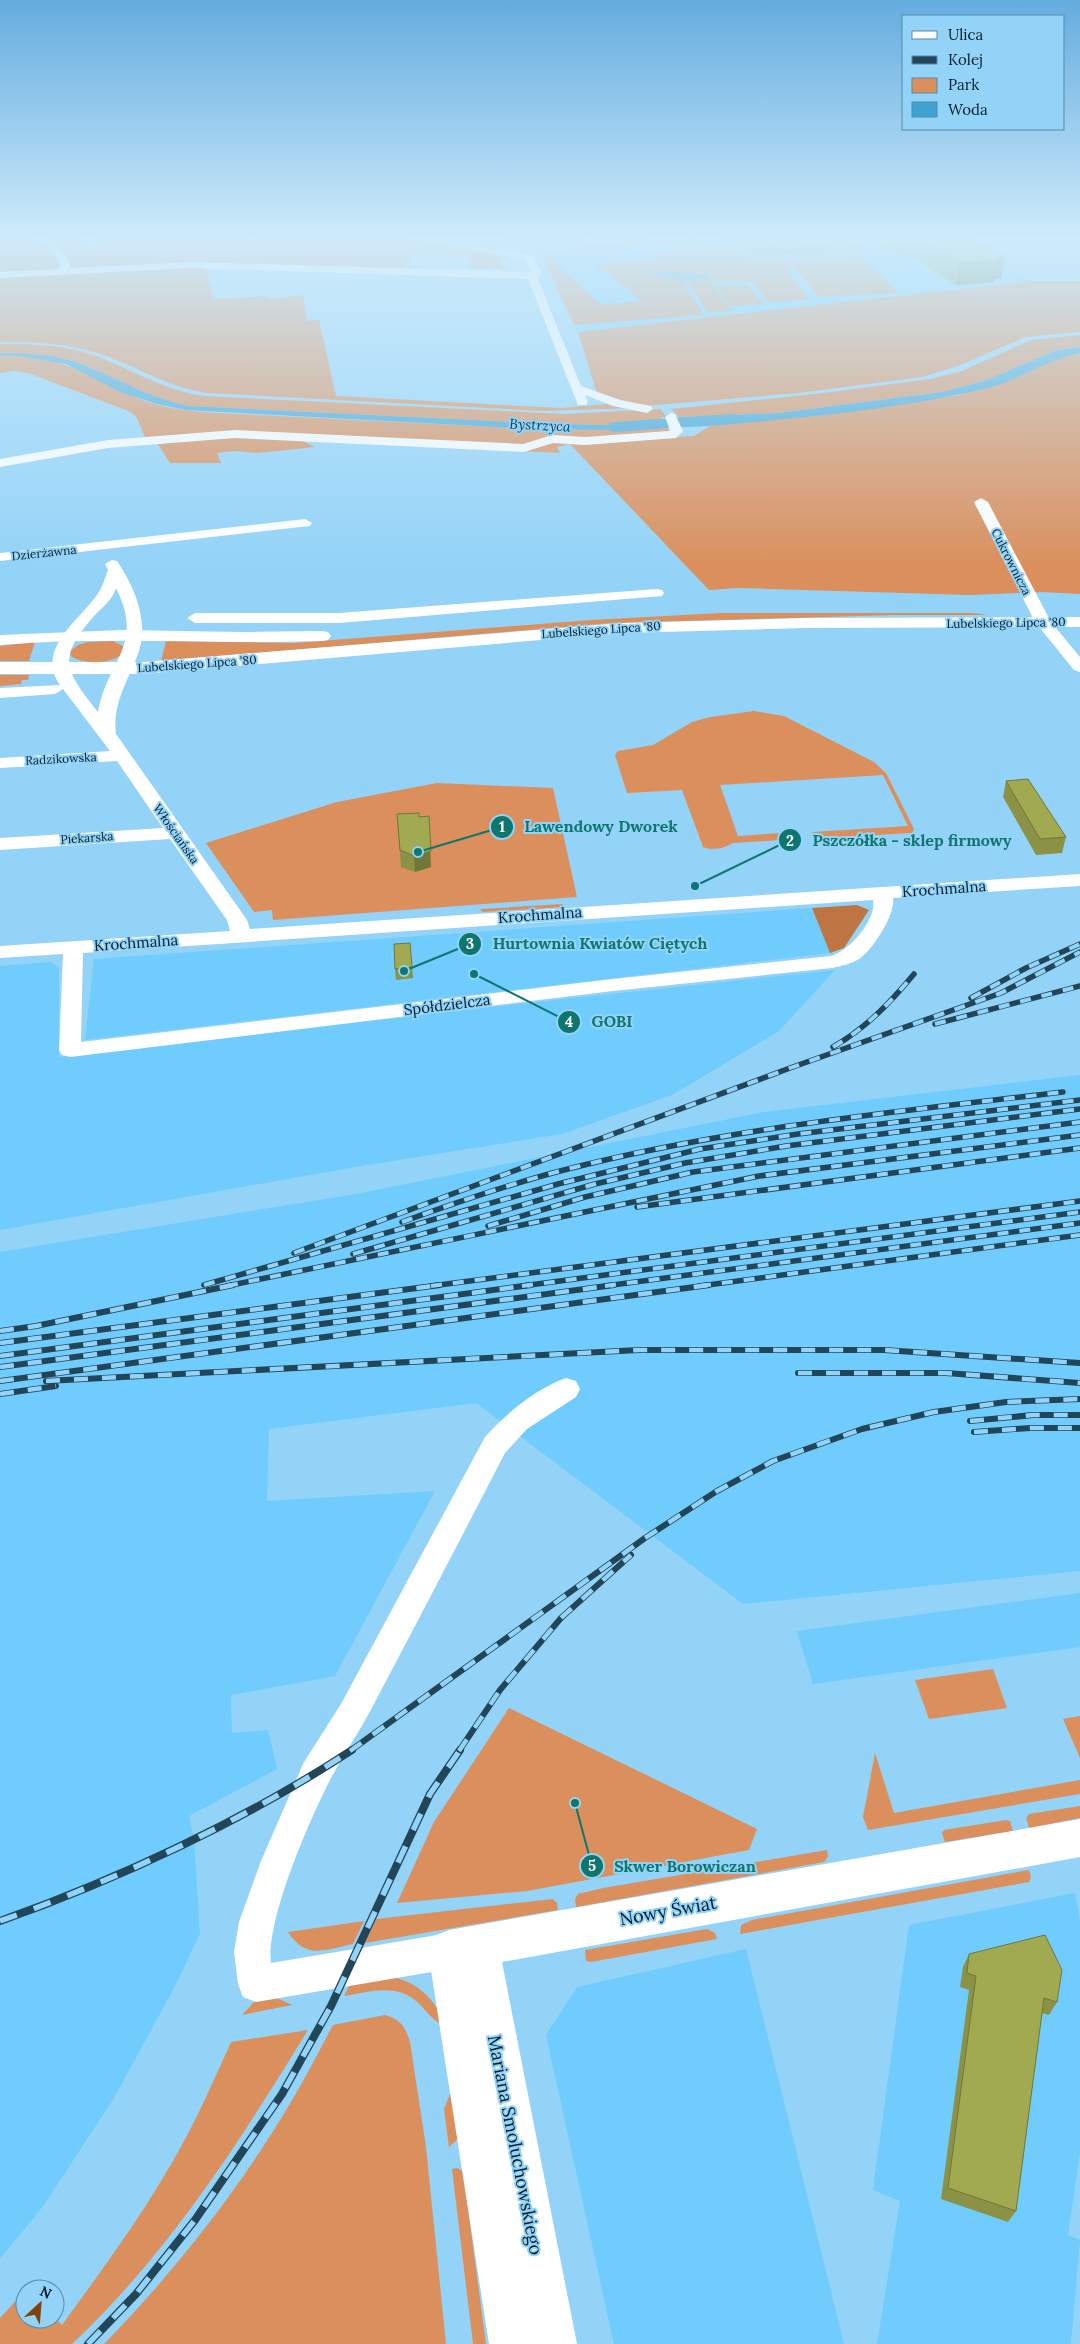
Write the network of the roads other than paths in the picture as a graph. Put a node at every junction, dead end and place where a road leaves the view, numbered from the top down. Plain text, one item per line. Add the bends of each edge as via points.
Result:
1 (561, 348) edge
2 (577, 388) junction
3 (582, 402) dead end
4 (647, 409) dead end
5 (673, 422) dead end
6 (0, 463) edge
7 (981, 502) dead end
8 (305, 523) dead end
9 (88, 549) junction
10 (0, 558) edge
11 (115, 570) junction
12 (657, 593) dead end
13 (1080, 606) edge
14 (1039, 615) junction
15 (195, 618) dead end
16 (1080, 622) edge
17 (70, 634) junction
18 (136, 634) junction
19 (0, 640) edge
20 (1080, 667) edge
21 (0, 668) edge
22 (62, 668) junction
23 (123, 669) junction
24 (55, 689) dead end
25 (0, 693) edge
26 (106, 734) junction
27 (122, 755) junction
28 (0, 762) edge
29 (175, 833) junction
30 (0, 844) edge
31 (1080, 880) edge
32 (882, 893) junction
33 (242, 935) junction
34 (73, 947) junction
35 (0, 952) edge
36 (566, 1389) dead end
37 (1080, 1838) edge
38 (464, 1948) junction
39 (513, 2344) edge
40 (553, 2344) edge

1 - 2 street
2 - 3 street
2 - 4 street via 617,403
5 - 6 street via 675,433 663,436 552,440 524,448 274,436 207,436 108,444
7 - 14 street, Cukrownicza
8 - 9 street, Dzierżawna
9 - 10 street, Dzierżawna
9 - 11 street via 108,555
11 - 17 street via 108,593
11 - 18 street via 132,609
12 - 15 street via 339,618
13 - 14 main road, Lubelskiego Lipca '80
14 - 16 main road, Lubelskiego Lipca '80
14 - 18 main road, Lubelskiego Lipca '80 via 705,609 301,637
14 - 20 street, Cukrownicza via 1053,638
14 - 23 main road, Lubelskiego Lipca '80 via 622,628
17 - 18 main road, Lubelskiego Lipca '80
17 - 19 main road
17 - 22 street via 64,648
18 - 23 street
21 - 22 main road
22 - 23 main road, Lubelskiego Lipca '80
22 - 26 street, Włościańska via 66,682
23 - 26 street via 105,712
24 - 25 street
26 - 27 street, Włościańska
27 - 28 street, Radzikowska
27 - 29 street, Włościańska
29 - 30 street, Piekarska
29 - 33 street, Włościańska via 237,920
31 - 32 street, Krochmalna
32 - 33 street, Krochmalna
32 - 34 street, Spółdzielcza via 882,912 857,954 846,960 70,1050
33 - 34 street, Krochmalna
34 - 35 street, Krochmalna
36 - 38 street, Nowy Świat via 517,1421 495,1445 352,1715 316,1773 273,1873 256,1922 252,1952 256,1984
37 - 38 main road, Nowy Świat
38 - 39 main road, Mariana Smoluchowskiego
38 - 40 main road, Mariana Smoluchowskiego

